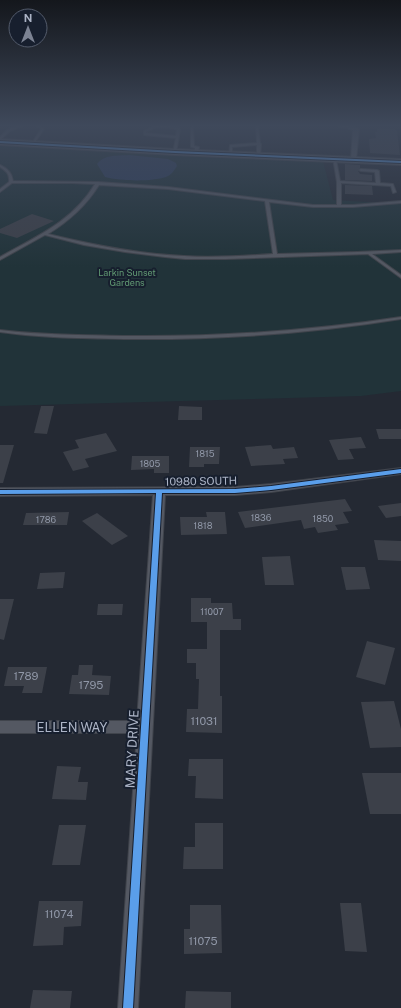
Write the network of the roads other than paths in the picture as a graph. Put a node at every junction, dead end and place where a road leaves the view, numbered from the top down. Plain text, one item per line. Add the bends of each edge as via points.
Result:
1 (9, 173) edge
2 (337, 173) edge
3 (377, 173) edge
4 (11, 182) junction
5 (339, 182) junction
6 (98, 183) junction
7 (378, 184) junction
8 (0, 192) edge
9 (394, 192) dead end
10 (267, 201) junction
11 (401, 202) edge
12 (339, 206) junction
13 (44, 234) junction
14 (401, 251) edge
15 (370, 254) junction
16 (275, 255) junction
17 (0, 259) edge
18 (401, 277) edge
19 (401, 318) edge
20 (0, 331) edge
21 (401, 471) edge
22 (0, 492) edge
23 (159, 492) junction
24 (0, 727) edge
25 (145, 727) junction
26 (128, 1008) edge

1 - 4 lane
2 - 5 lane
3 - 7 lane
4 - 6 lane
4 - 8 lane
5 - 7 lane
5 - 12 lane
6 - 10 lane via 184,190
6 - 13 lane via 89,200 75,214
7 - 9 lane via 392,185
10 - 12 lane
10 - 16 lane
11 - 12 lane
13 - 16 lane via 96,247 149,255 206,258
13 - 17 lane
14 - 15 lane
15 - 16 lane
15 - 18 lane
19 - 20 lane via 322,329 196,337 41,335
21 - 23 street, 10980 SOUTH via 271,488
22 - 23 street, 10980 SOUTH
23 - 25 street, MARY DRIVE
24 - 25 street, ELLEN WAY
25 - 26 street, MARY DRIVE

